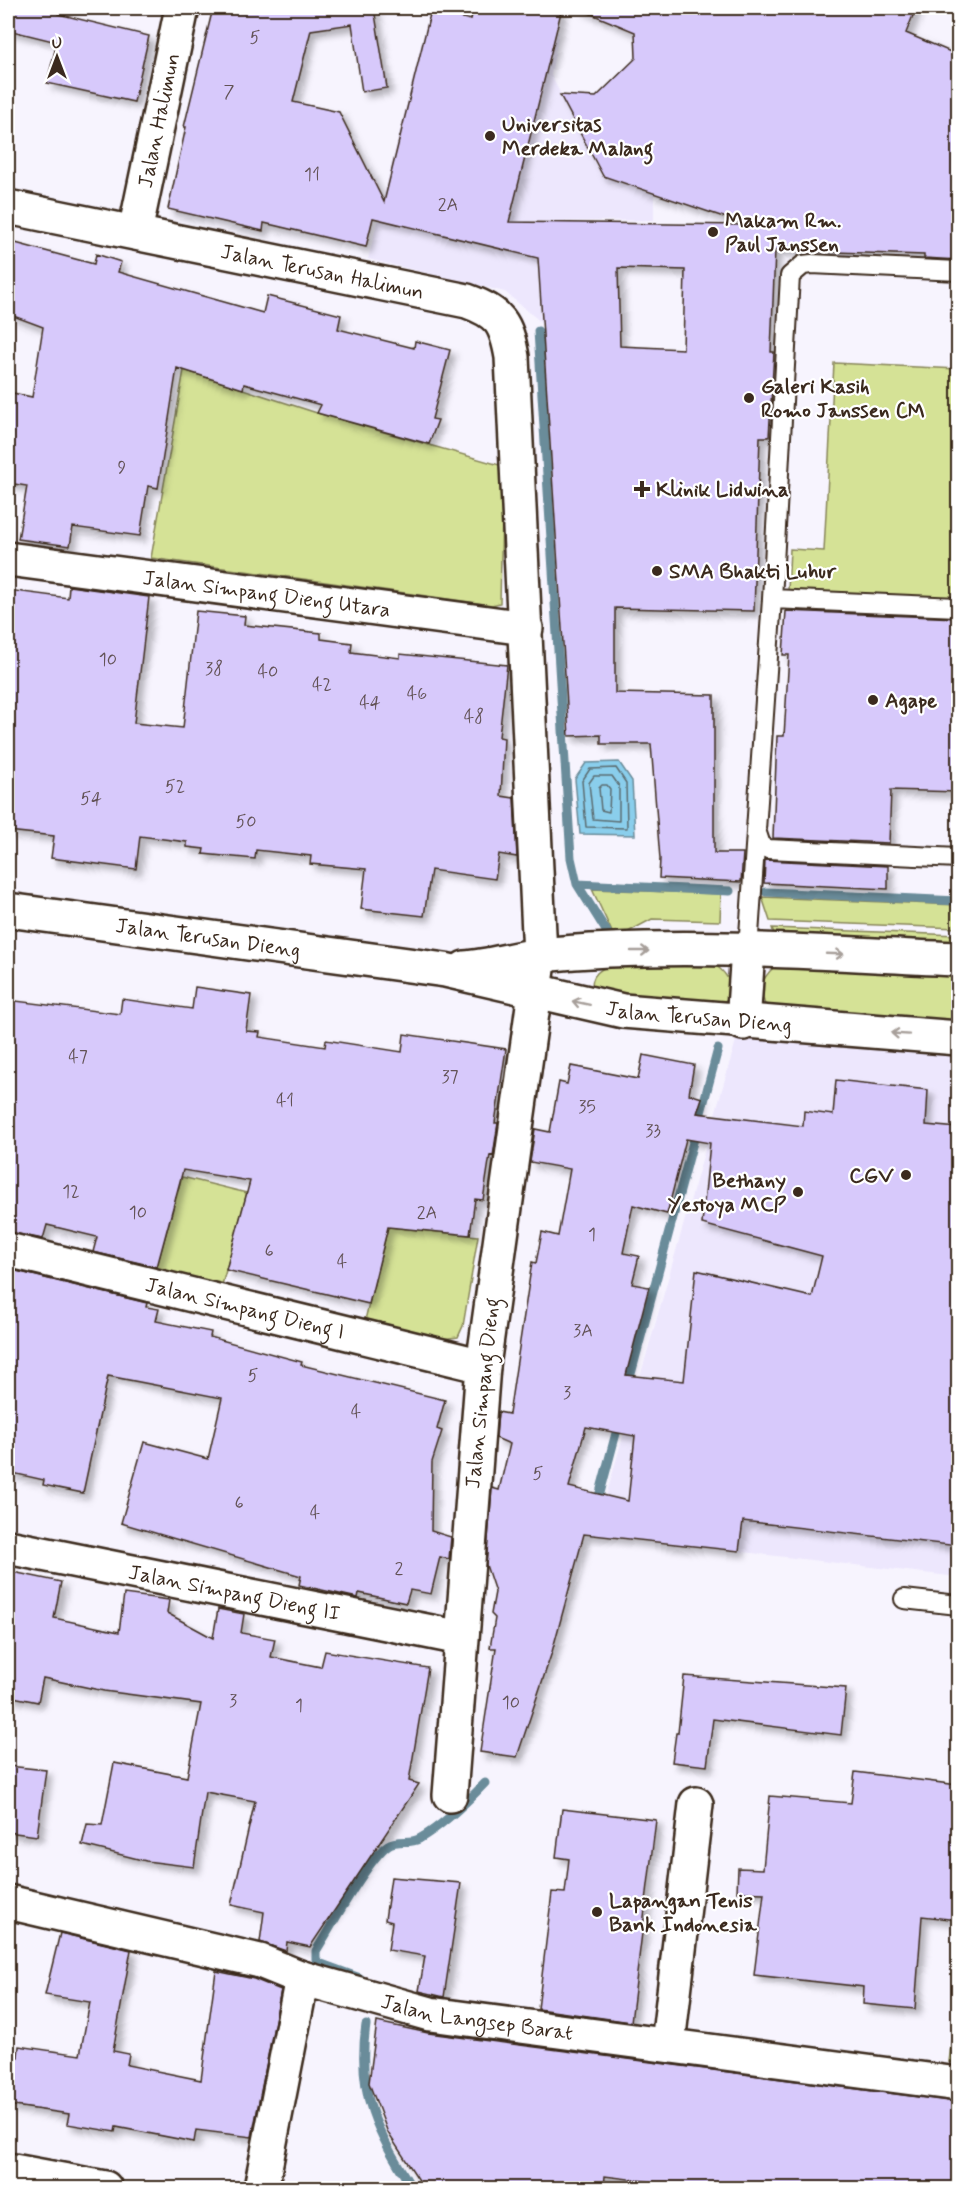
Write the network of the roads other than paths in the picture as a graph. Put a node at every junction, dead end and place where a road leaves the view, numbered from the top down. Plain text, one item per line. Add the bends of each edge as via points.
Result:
1 (182, 8) edge
2 (8, 207) edge
3 (135, 232) junction
4 (958, 271) edge
5 (8, 559) edge
6 (772, 598) junction
7 (958, 607) edge
8 (526, 628) junction
9 (756, 830) junction
10 (958, 858) edge
11 (8, 910) edge
12 (748, 950) junction
13 (540, 955) junction
14 (958, 959) edge
15 (445, 970) junction
16 (535, 993) junction
17 (743, 1023) junction
18 (958, 1038) edge
19 (8, 1250) edge
20 (483, 1366) junction
21 (8, 1547) edge
22 (904, 1599) dead end
23 (958, 1605) edge
24 (461, 1638) junction
25 (450, 1795) dead end
26 (696, 1804) dead end
27 (8, 1902) edge
28 (302, 1978) junction
29 (668, 2044) junction
30 (958, 2084) edge
31 (8, 2170) edge
32 (105, 2188) edge
33 (261, 2188) edge

1 - 3 street, Jalan Halimun
2 - 3 street, Jalan Terusan Halimun
3 - 8 street, Jalan Terusan Halimun via 490,309 508,334 512,357
4 - 6 lane via 812,264 803,265 790,276
5 - 8 street, Jalan Simpang Dieng Utara
6 - 7 lane
6 - 9 lane
8 - 13 street
9 - 10 lane via 761,845 768,849
9 - 12 lane
11 - 15 street, Jalan Terusan Dieng
13 -> 12 street, Jalan Terusan Dieng
12 -> 14 street, Jalan Terusan Dieng
12 - 17 street
13 - 15 street, Jalan Terusan Dieng
13 - 16 street, Jalan Simpang Dieng
15 - 16 street, Jalan Terusan Dieng
17 -> 16 street, Jalan Terusan Dieng via 623,1011
16 - 20 street, Jalan Simpang Dieng
18 -> 17 street, Jalan Terusan Dieng
19 - 20 street, Jalan Simpang Dieng I
20 - 24 street, Jalan Simpang Dieng
21 - 24 street, Jalan Simpang Dieng II
22 - 23 lane
24 - 25 street, Jalan Simpang Dieng
26 - 29 street
27 - 28 street, Jalan Langsep Barat via 241,1956
28 - 29 street, Jalan Langsep Barat via 430,2014
28 - 33 street
29 - 30 street, Jalan Langsep Barat
31 - 32 street

